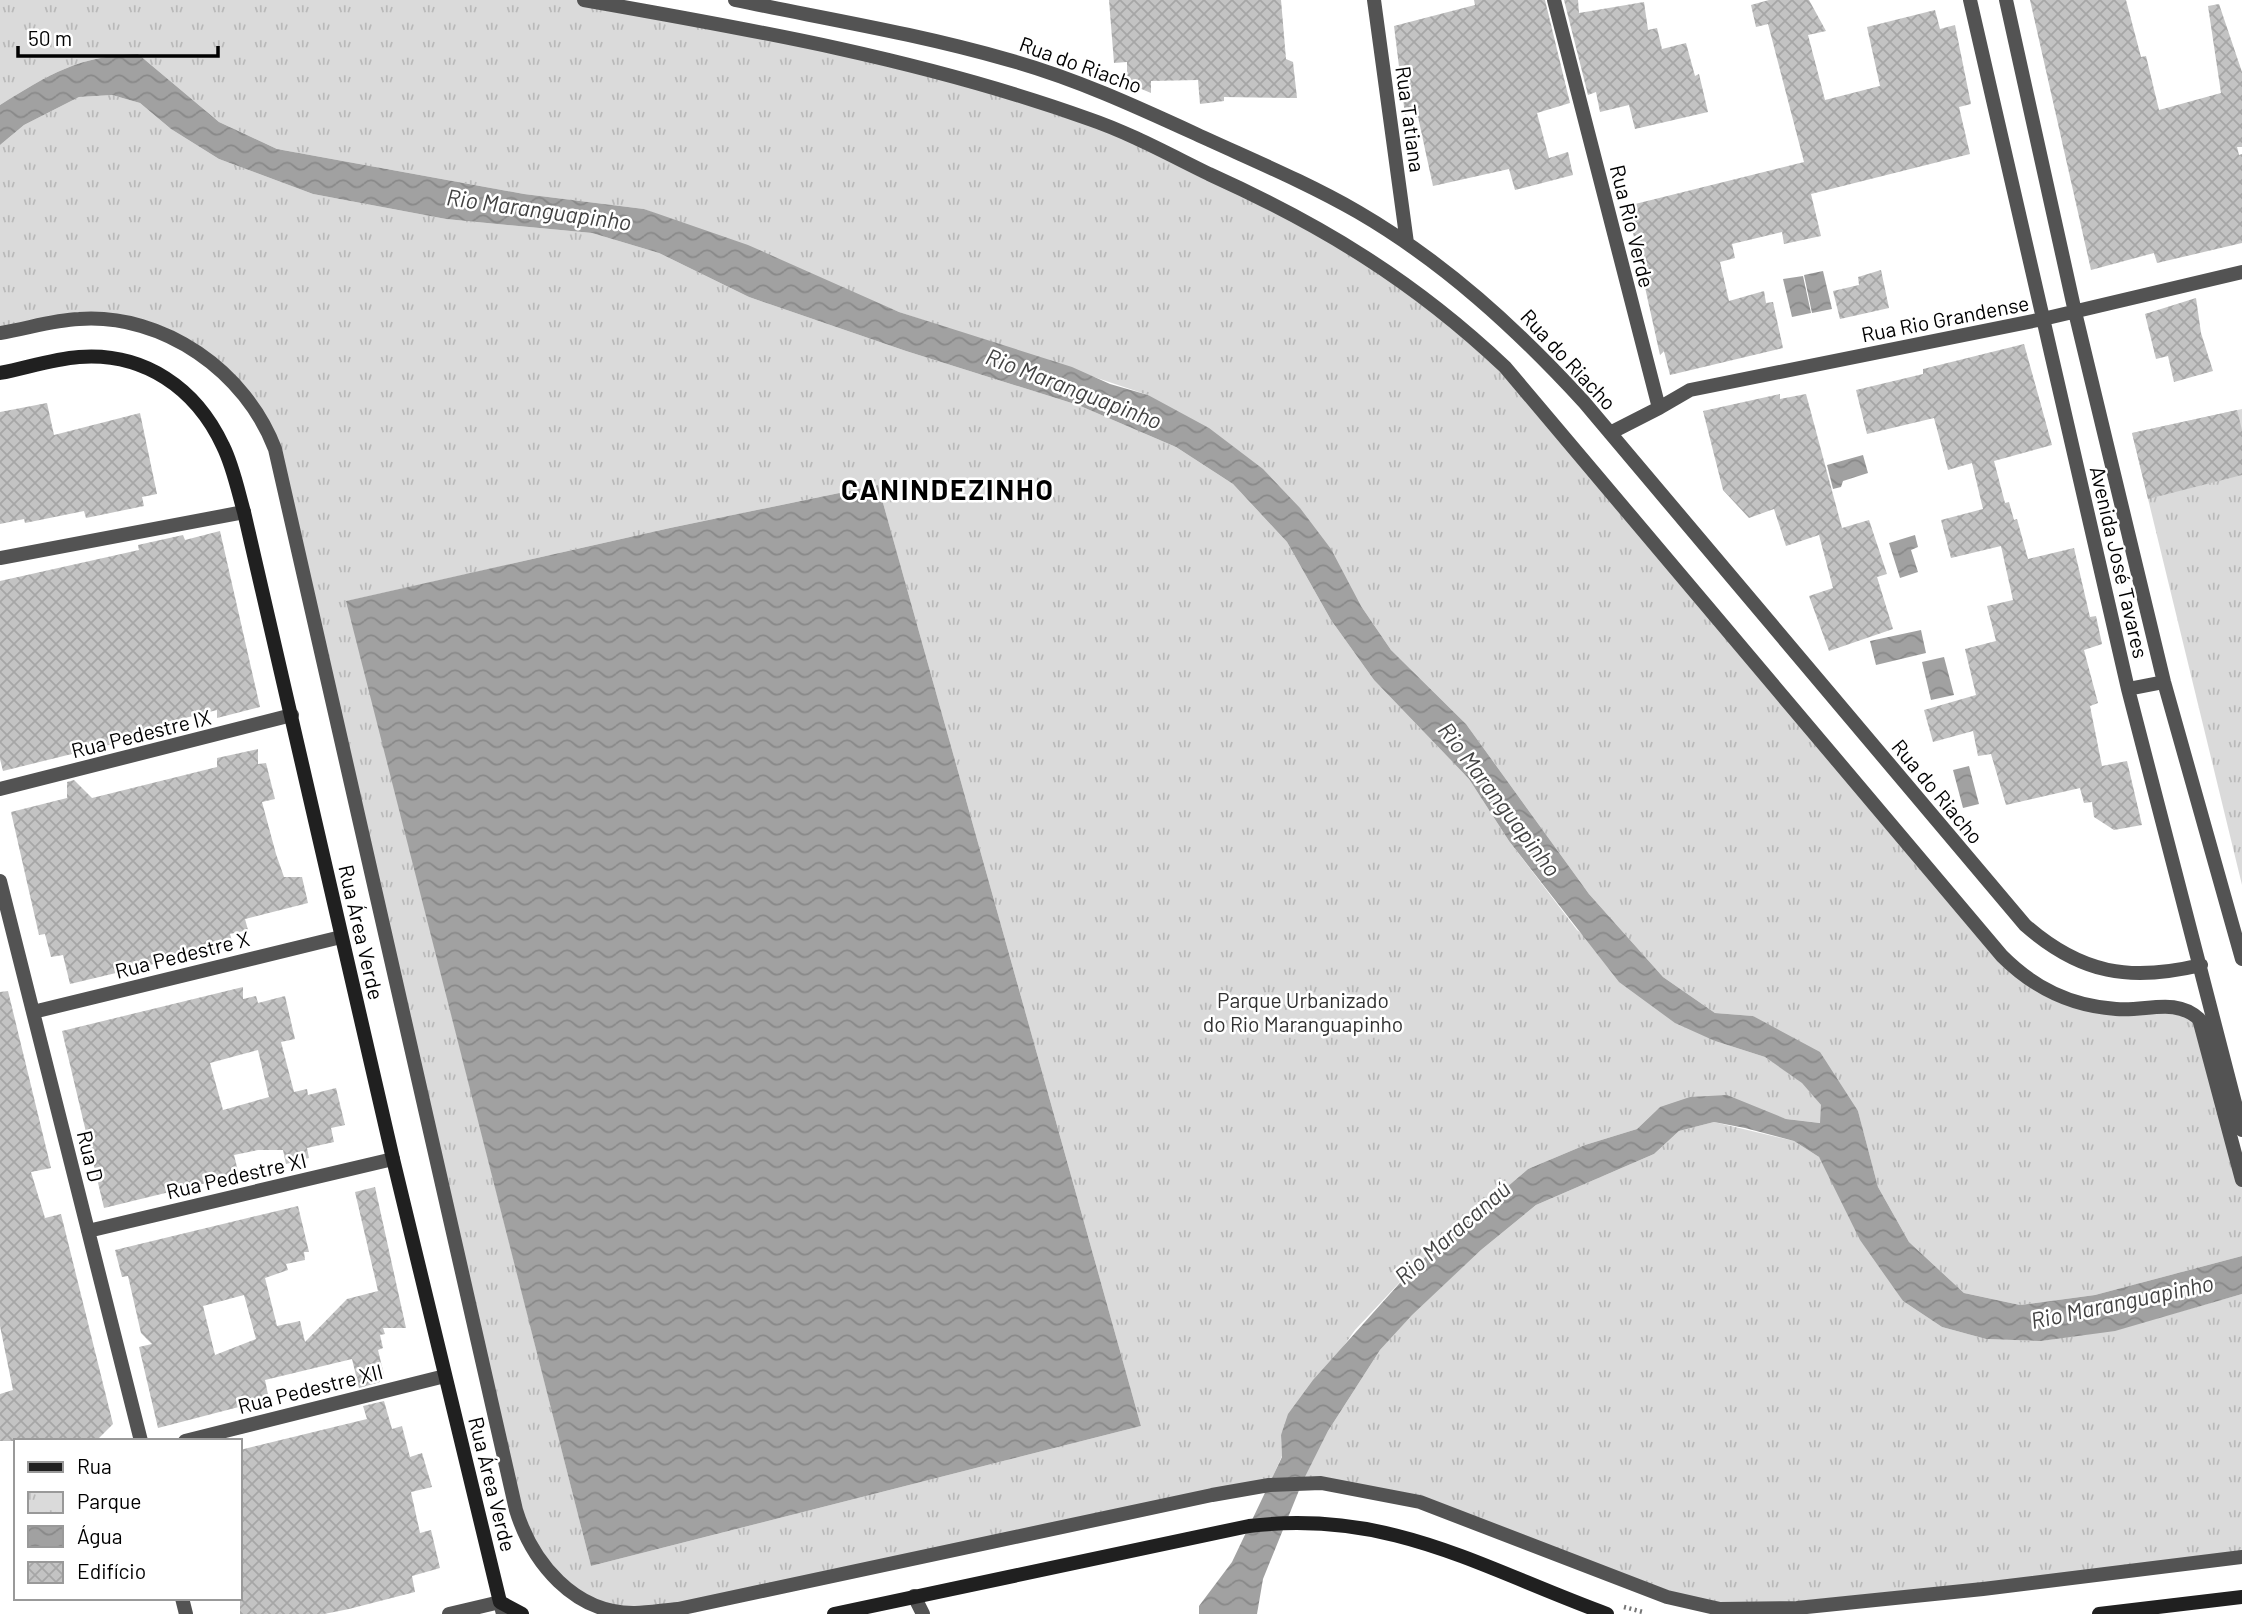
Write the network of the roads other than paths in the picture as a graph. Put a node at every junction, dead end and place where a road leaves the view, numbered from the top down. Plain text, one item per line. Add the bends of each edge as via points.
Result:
1 (584, 0) edge
2 (735, 0) edge
3 (1374, 0) edge
4 (1554, 0) edge
5 (1970, 0) edge
6 (2006, 0) edge
7 (1407, 243) junction
8 (2242, 272) edge
9 (2076, 312) junction
10 (2043, 319) junction
11 (0, 334) edge
12 (0, 373) edge
13 (1658, 408) junction
14 (1610, 433) junction
15 (244, 512) junction
16 (0, 558) edge
17 (2164, 681) junction
18 (2128, 689) junction
19 (292, 715) junction
20 (0, 789) edge
21 (0, 881) edge
22 (341, 937) junction
23 (2242, 959) edge
24 (2201, 965) junction
25 (33, 1012) junction
26 (2242, 1130) edge
27 (393, 1159) junction
28 (2242, 1179) edge
29 (88, 1231) junction
30 (445, 1376) junction
31 (140, 1439) edge
32 (193, 1439) edge
33 (2242, 1557) edge
34 (914, 1596) junction
35 (2242, 1597) edge
36 (501, 1608) edge
37 (2146, 1611) edge
38 (449, 1614) edge
39 (522, 1614) edge
40 (834, 1614) edge
41 (923, 1614) edge
42 (1607, 1614) edge
43 (2099, 1614) edge

1 - 28 street via 911,64 1092,120 1262,198 1412,286 1505,366 1879,813 2025,979 2071,1001 2116,1009 2177,1007 2199,1019
2 - 7 street, Rua do Riacho via 927,39 1071,79 1292,178
3 - 7 street, Rua Tatiana
4 - 13 street, Rua Rio Verde
5 - 10 street, Avenida José Tavares
6 - 9 street, Avenida José Tavares
7 - 14 street, Rua do Riacho via 1536,349
8 - 9 street, Rua Rio Grandense
9 - 10 street, Rua Rio Grandense
9 - 17 street, Avenida José Tavares
10 - 13 street, Rua Rio Grandense via 1690,390
10 - 18 street, Avenida José Tavares
11 - 33 street via 78,319 115,320 160,331 220,370 246,394 264,421 275,449 516,1510 524,1534 551,1576 572,1593 599,1607 633,1614 678,1609 1269,1485 1302,1483 1346,1486 1420,1502 1667,1597 1720,1609 1797,1608 1983,1590
12 - 15 main road, Rua Área Verde via 78,357 120,358 157,371 205,412 225,448
13 - 14 street
14 - 24 street, Rua do Riacho via 2025,925 2061,954 2110,972 2140,975
15 - 16 street
15 - 19 main road, Rua Área Verde
17 - 18 street
17 - 23 street, Avenida José Tavares
18 - 24 street, Avenida José Tavares
19 - 20 street, Rua Pedestre IX
19 - 22 main road, Rua Área Verde
21 - 25 street, Rua D
22 - 25 street, Rua Pedestre X
22 - 27 main road, Rua Área Verde
24 - 26 street, Avenida José Tavares
25 - 29 street, Rua D
27 - 29 street, Rua Pedestre XI
27 - 30 main road, Rua Área Verde
29 - 31 street, Rua D
30 - 32 street, Rua Pedestre XII
30 - 36 main road, Rua Área Verde
34 - 40 main road
34 - 41 street
34 - 42 main road via 1286,1522 1352,1525 1404,1536 1472,1557
35 - 37 main road
36 - 38 street
36 - 39 main road
37 - 43 main road

